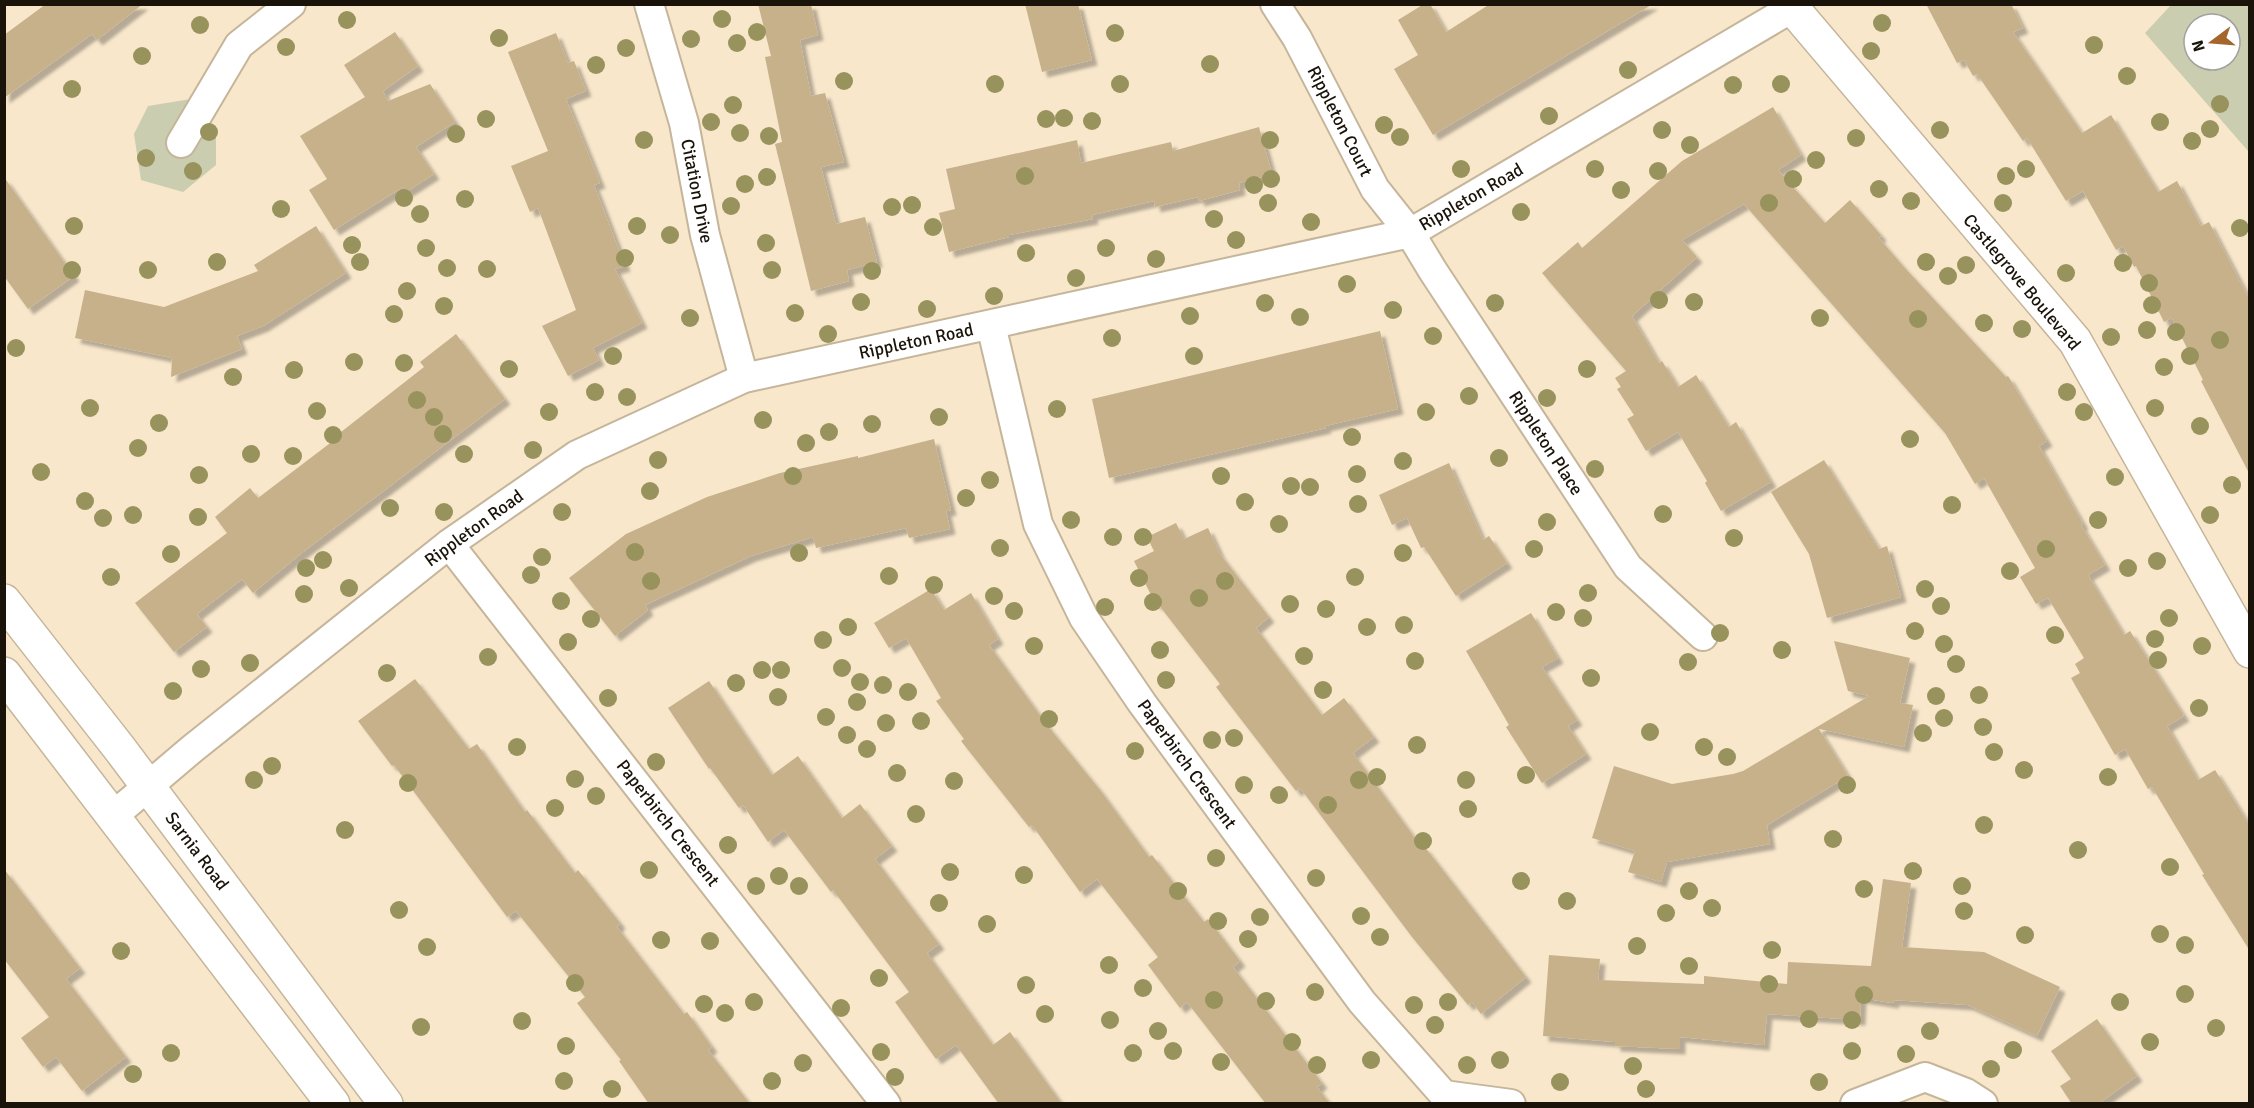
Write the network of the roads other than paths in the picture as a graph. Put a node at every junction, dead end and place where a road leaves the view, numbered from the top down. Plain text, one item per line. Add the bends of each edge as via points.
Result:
1 (291, 4) edge
2 (649, 4) edge
3 (1275, 4) edge
4 (1790, 6) edge
5 (181, 143) dead end
6 (1410, 233) junction
7 (991, 325) junction
8 (744, 378) junction
9 (449, 544) junction
10 (4, 601) edge
11 (1703, 636) dead end
12 (2250, 651) edge
13 (4, 674) edge
14 (148, 786) junction
15 (113, 816) junction
16 (333, 1104) edge
17 (386, 1104) edge
18 (886, 1104) edge
19 (1512, 1104) edge
20 (1855, 1104) edge
21 (1983, 1104) edge

1 - 5 street via 239,45
2 - 8 street, Citation Drive via 684,123 705,235
3 - 6 street, Rippleton Court via 1297,38 1375,189
4 - 6 street, Rippleton Road
4 - 12 main road, Castlegrove Boulevard via 2075,341
6 - 7 street, Rippleton Road
6 - 11 street, Rippleton Place via 1628,567
7 - 8 street, Rippleton Road
7 - 19 street, Paperbirch Crescent via 1038,524 1084,618 1362,1002 1444,1095
8 - 9 street, Rippleton Road via 577,455
9 - 14 street, Rippleton Road
9 - 18 street, Paperbirch Crescent
10 - 14 main road, Sarnia Road
13 - 15 main road
14 - 15 street, Rippleton Road
14 - 17 main road, Sarnia Road
15 - 16 main road
20 - 21 street via 1925,1077

